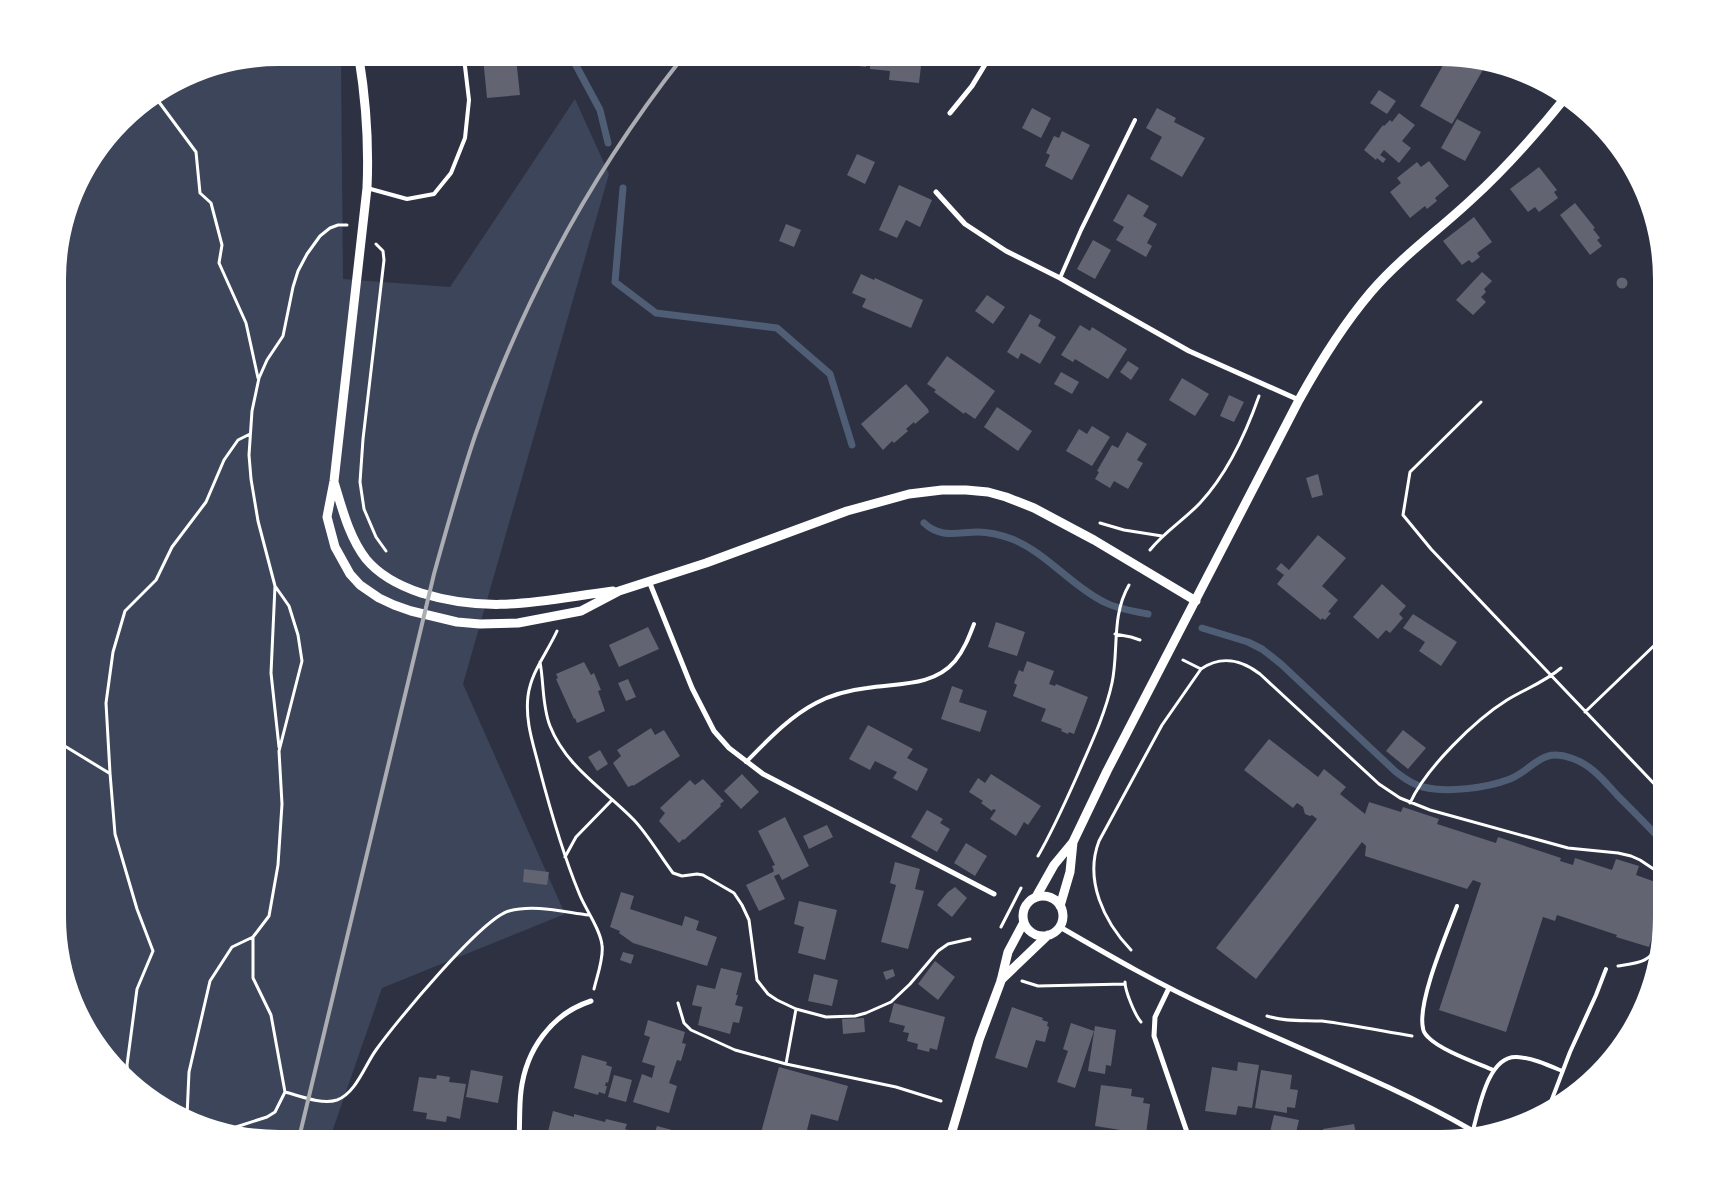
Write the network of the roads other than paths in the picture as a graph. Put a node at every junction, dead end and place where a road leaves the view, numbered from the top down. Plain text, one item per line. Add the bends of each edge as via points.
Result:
1 (361, 66) edge
2 (465, 66) edge
3 (985, 66) edge
4 (1560, 104) edge
5 (950, 113) dead end
6 (1136, 120) dead end
7 (367, 188) junction
8 (936, 192) dead end
9 (1060, 278) junction
10 (1299, 400) junction
11 (334, 481) junction
12 (649, 581) junction
13 (619, 591) junction
14 (1196, 601) junction
15 (974, 624) dead end
16 (746, 762) junction
17 (1073, 842) junction
18 (994, 894) dead end
19 (1036, 897) junction
20 (1060, 906) junction
21 (1456, 906) dead end
22 (1024, 922) junction
23 (1060, 927) junction
24 (1048, 935) junction
25 (1606, 969) road end
26 (1004, 978) junction
27 (1169, 988) junction
28 (591, 1001) road end
29 (1493, 1070) junction
30 (1562, 1071) junction
31 (1553, 1097) edge
32 (1474, 1127) edge
33 (1468, 1128) edge
34 (519, 1130) edge
35 (952, 1130) edge
36 (1185, 1130) edge

1 - 7 street via 367,122
2 - 7 lane via 469,100 466,138 451,173 434,194 407,199
3 - 5 street
4 - 10 street via 1493,180 1413,250 1372,292 1334,343
6 - 9 lane via 1080,230
7 - 11 street
8 - 9 street via 965,224 1006,251
9 - 10 street via 1189,350
10 - 14 street
11 - 13 street via 345,518 359,548 374,568 402,586 444,600 499,606
11 - 13 street via 326,517 335,547 350,574 379,598 412,611 480,624 518,623 581,610
12 - 13 street
12 - 14 street via 879,501 924,492 966,490 988,492 1034,508
12 - 16 street via 692,688 714,731
14 - 17 street
15 - 16 lane via 964,649 944,672 904,685 839,694 816,703 784,725
16 - 18 street via 763,774
17 - 19 street via 1054,865
17 - 20 street via 1070,872
19 - 20 street via 1050,897
19 - 22 street via 1025,907
20 - 23 street via 1063,913
21 - 29 lane via 1426,992 1422,1029 1440,1046
22 - 24 street via 1031,932
22 - 26 street via 1008,952
23 - 24 street
23 - 27 street
24 - 26 street
25 - 30 lane
26 - 35 street via 982,1032
27 - 33 street via 1384,1084
27 - 36 street via 1153,1026 1156,1045
28 - 34 street via 557,1019 535,1046 523,1078
29 - 30 lane via 1500,1062 1516,1056
29 - 32 lane
30 - 31 lane

